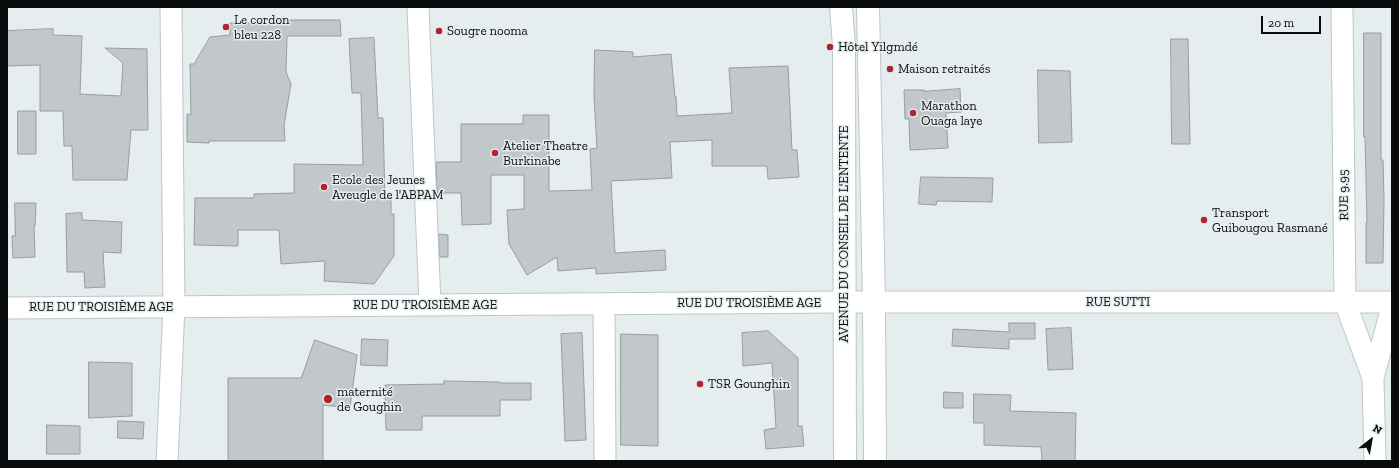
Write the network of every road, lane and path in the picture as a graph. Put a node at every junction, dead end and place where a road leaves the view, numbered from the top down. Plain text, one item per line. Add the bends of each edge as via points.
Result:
1 (171, 7) edge
2 (418, 7) edge
3 (841, 7) edge
4 (868, 7) edge
5 (1342, 7) edge
6 (844, 302) junction
7 (874, 302) junction
8 (1345, 302) junction
9 (1392, 302) edge
10 (604, 304) junction
11 (430, 305) junction
12 (174, 307) junction
13 (1392, 307) edge
14 (7, 308) edge
15 (1373, 378) junction
16 (167, 461) edge
17 (605, 461) edge
18 (845, 461) edge
19 (875, 461) edge
20 (1375, 461) edge

1 - 12 street
2 - 11 street
3 - 6 street, AVENUE DU CONSEIL DE L'ENTENTE via 844,46
4 - 7 street, AVENUE DU CONSEIL DE L'ENTENTE
5 - 8 street, RUE 9.95
6 - 7 street, RUE SUTTI
6 - 10 street, RUE DU TROISIÈME AGE
6 - 18 street, AVENUE DU CONSEIL DE L'ENTENTE
7 - 8 street, RUE SUTTI
7 - 19 street, AVENUE DU CONSEIL DE L'ENTENTE
8 - 9 street, RUE SUTTI
8 - 15 street, RUE 9.95
10 - 11 street, RUE DU TROISIÈME AGE
10 - 17 street
11 - 12 street, RUE DU TROISIÈME AGE
12 - 14 street, RUE DU TROISIÈME AGE
12 - 16 street
13 - 15 street, RUE 9.95
15 - 20 street, RUE 9.95

